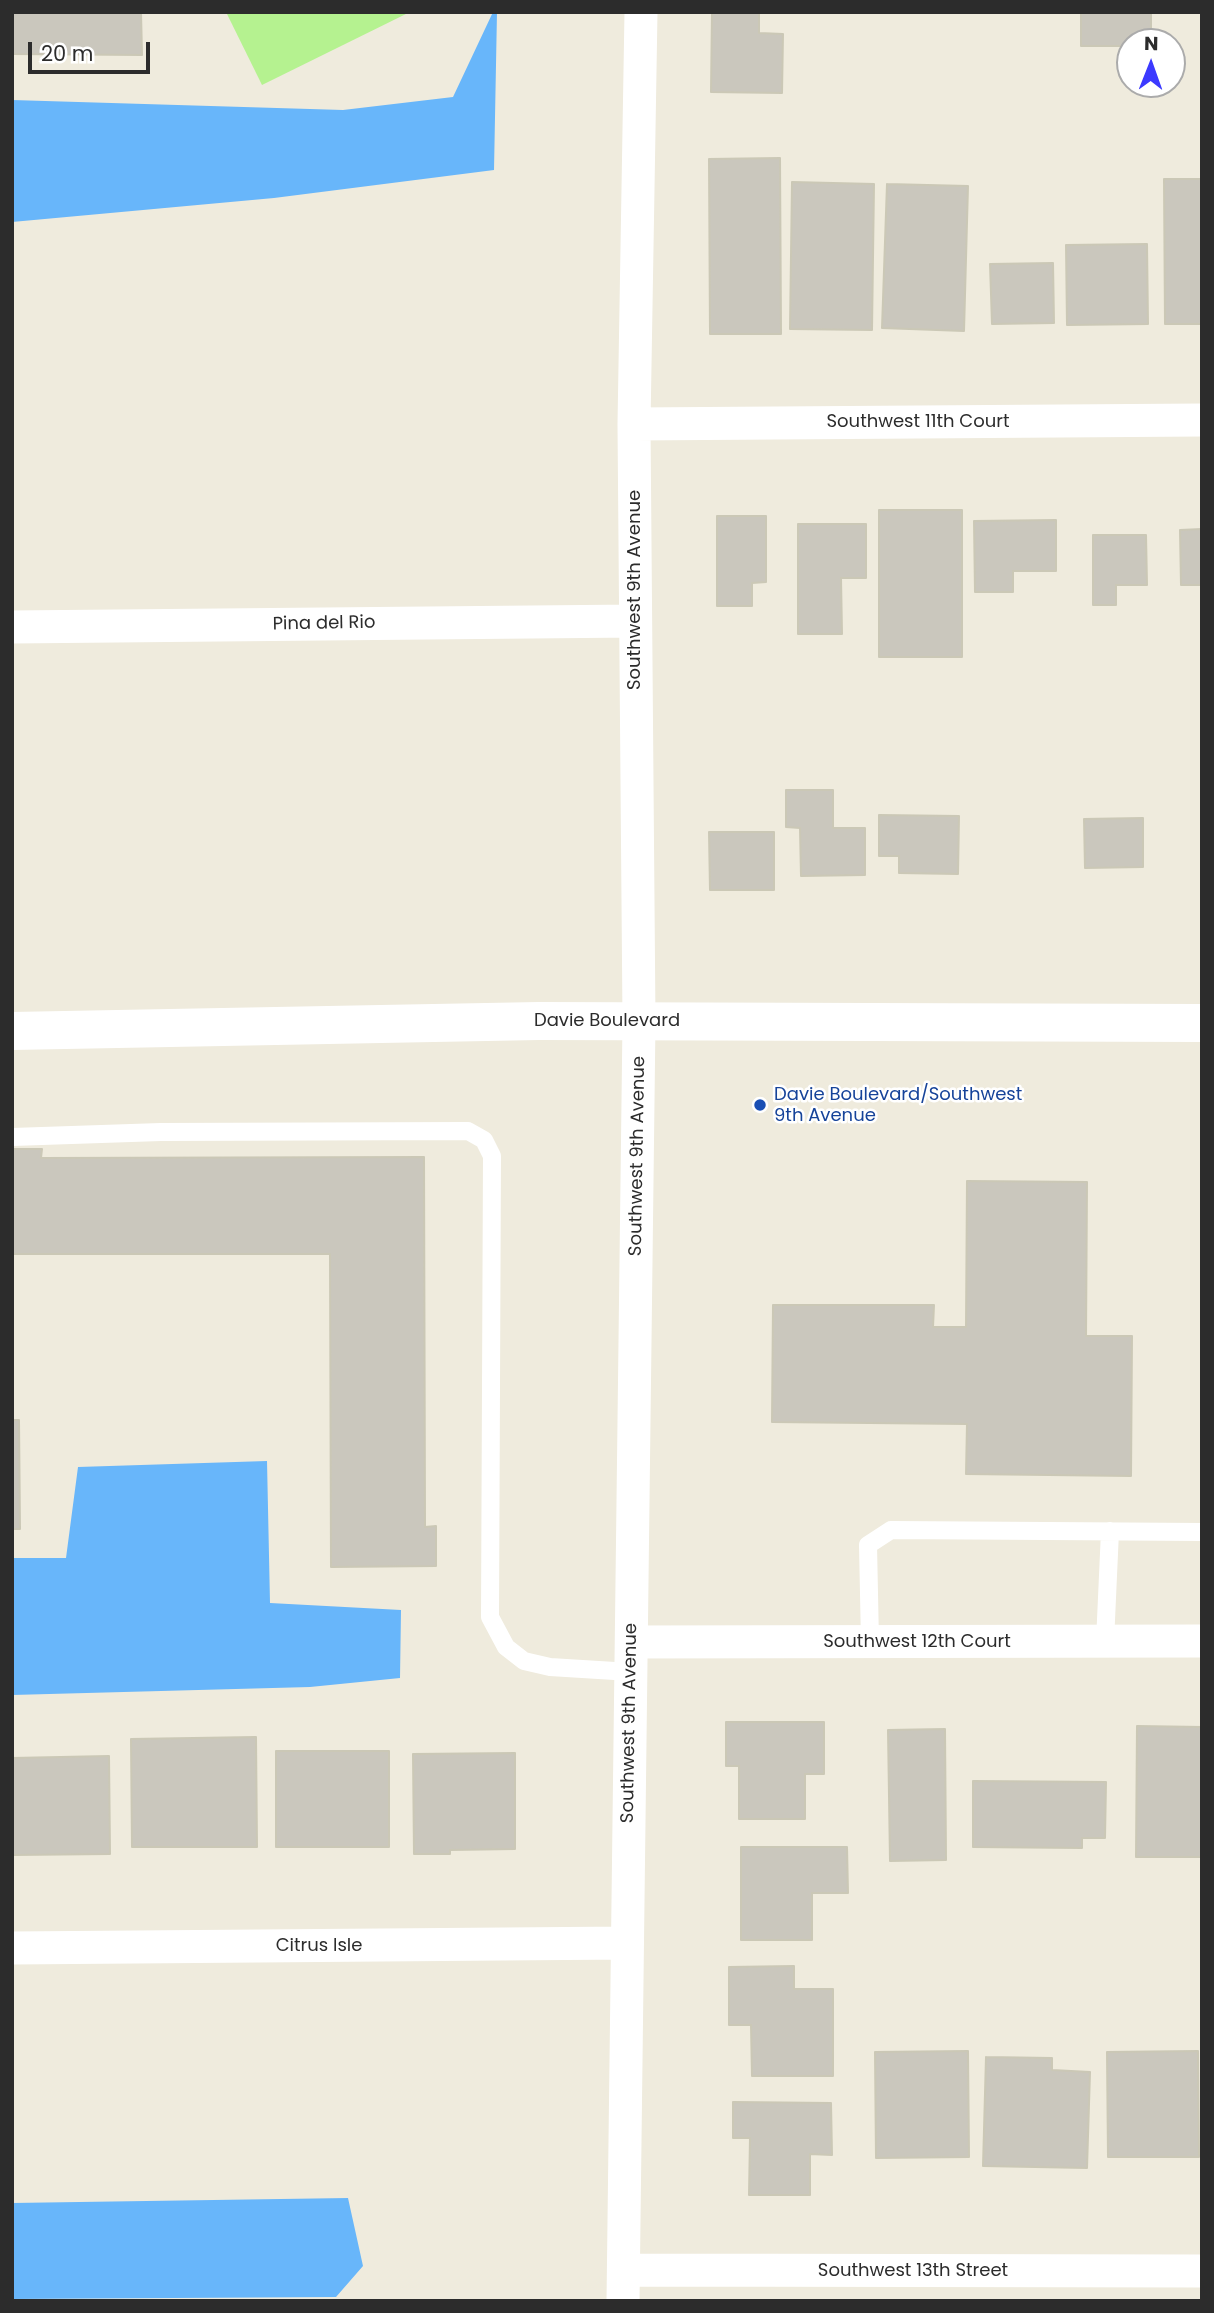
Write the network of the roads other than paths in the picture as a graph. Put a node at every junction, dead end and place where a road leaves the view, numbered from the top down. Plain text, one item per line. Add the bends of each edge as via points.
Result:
1 (641, 12) edge
2 (1202, 420) edge
3 (634, 424) junction
4 (635, 621) junction
5 (12, 627) edge
6 (639, 1021) junction
7 (1202, 1023) edge
8 (12, 1031) edge
9 (12, 1137) edge
10 (1110, 1531) junction
11 (1202, 1532) edge
12 (1202, 1641) edge
13 (870, 1642) junction
14 (1105, 1642) junction
15 (632, 1657) junction
16 (627, 1943) junction
17 (12, 1948) edge
18 (1202, 2271) edge
19 (624, 2285) edge

1 - 3 street, Southwest 9th Avenue
2 - 3 street, Southwest 11th Court
3 - 4 street, Southwest 9th Avenue
4 - 5 street, Pina del Rio
4 - 6 street, Southwest 9th Avenue
6 - 7 main road, Davie Boulevard
6 - 8 main road, Davie Boulevard
6 - 15 street, Southwest 9th Avenue
9 - 15 lane via 468,1131 484,1140 492,1156 490,1617 506,1647 524,1661 550,1667
10 - 11 lane
10 - 13 lane via 891,1530 868,1545
10 - 14 lane
12 - 14 street, Southwest 12th Court
13 - 14 street, Southwest 12th Court
13 - 15 street, Southwest 12th Court
15 - 16 street, Southwest 9th Avenue
16 - 17 street, Citrus Isle
16 - 19 street, Southwest 9th Avenue
18 - 19 street, Southwest 13th Street

